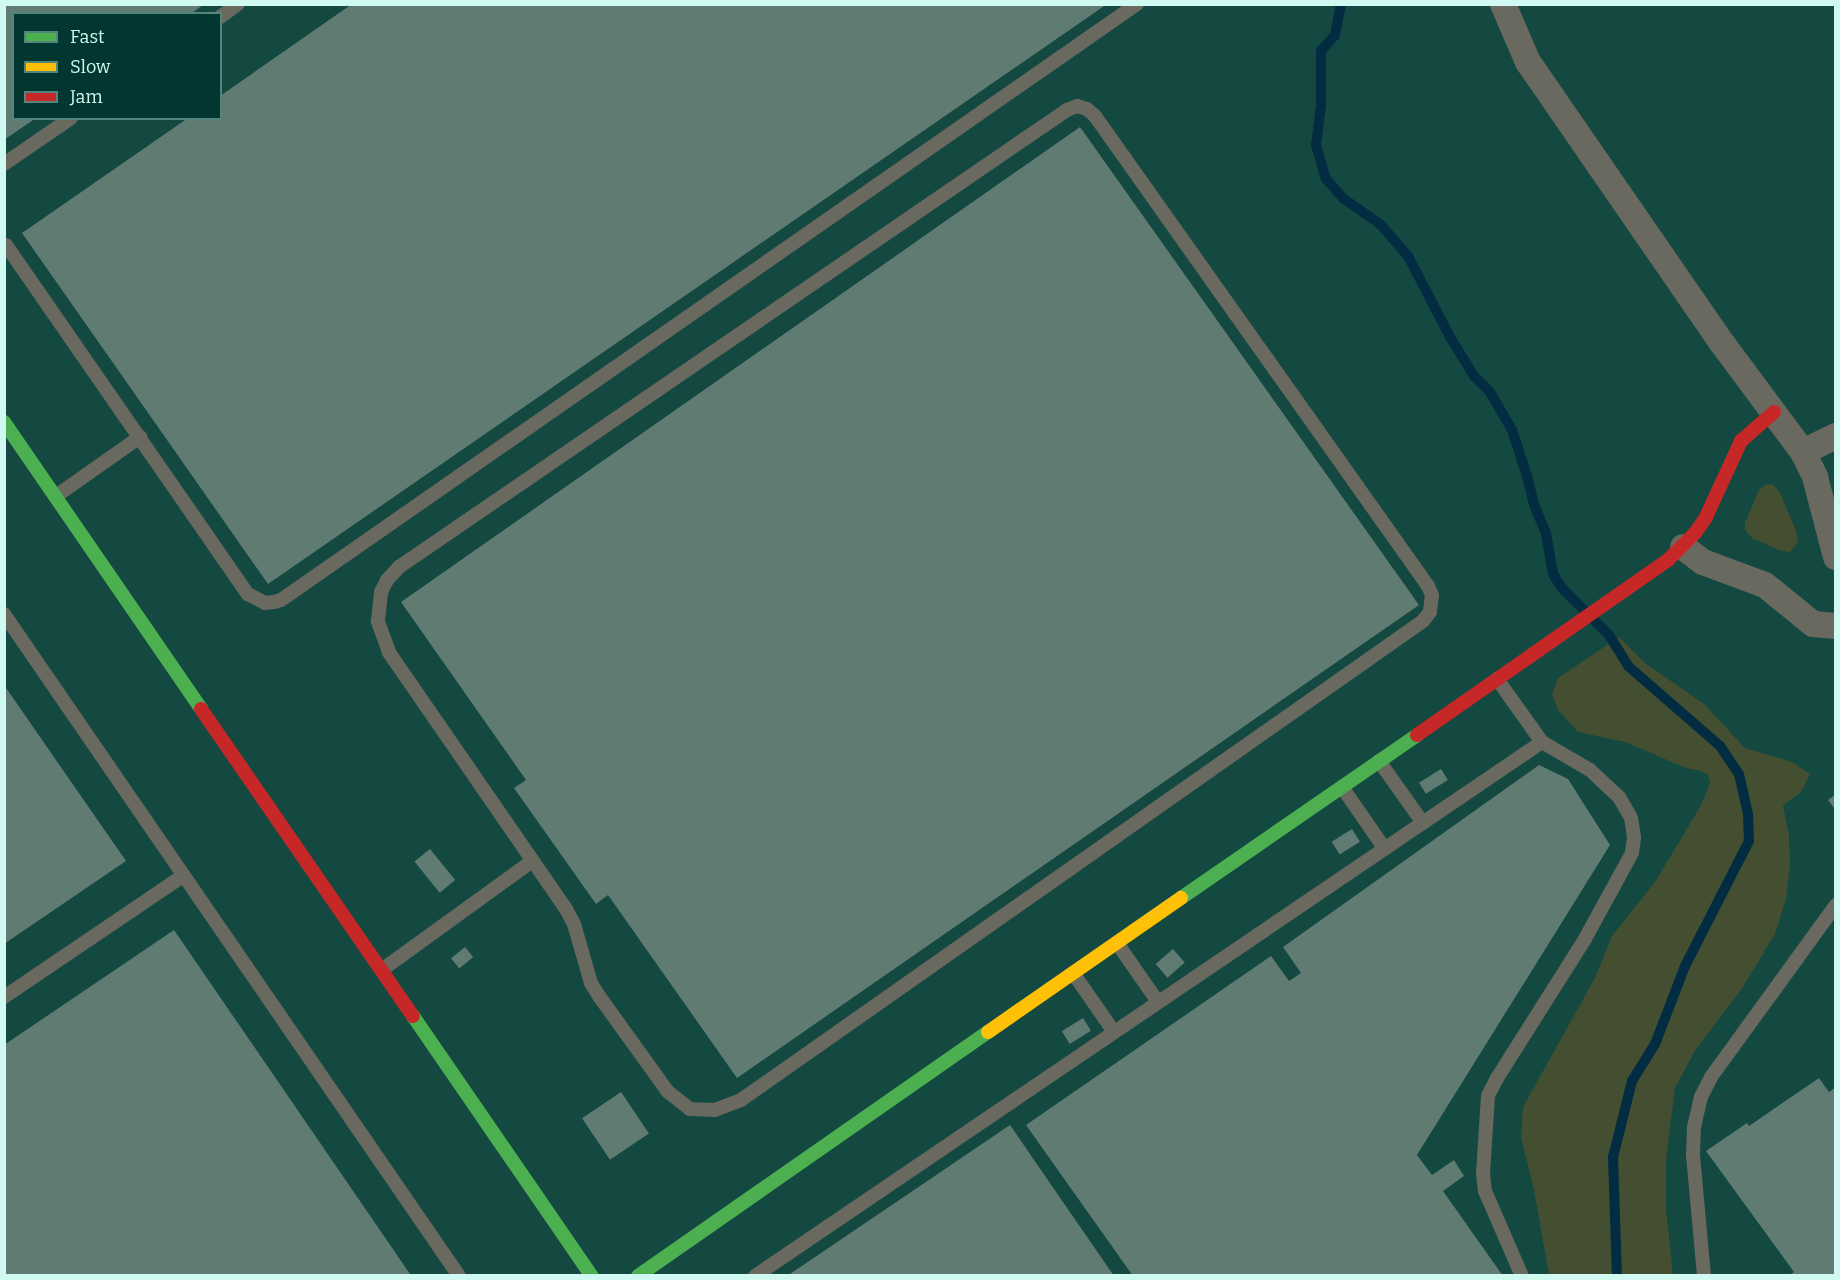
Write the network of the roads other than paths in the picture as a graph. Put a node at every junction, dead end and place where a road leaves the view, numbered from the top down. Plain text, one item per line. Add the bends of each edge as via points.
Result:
1 (238, 4) edge
2 (1137, 4) edge
3 (1503, 4) edge
4 (222, 16) edge
5 (68, 120) edge
6 (4, 164) edge
7 (6, 245) dead end
8 (1774, 412) junction
9 (4, 422) edge
10 (1836, 436) edge
11 (140, 437) junction
12 (1803, 452) junction
13 (55, 496) junction
14 (1683, 547) junction
15 (1836, 557) edge
16 (4, 614) edge
17 (1836, 626) edge
18 (1497, 679) junction
19 (1542, 742) junction
20 (1380, 761) junction
21 (1342, 787) junction
22 (1423, 823) junction
23 (1385, 849) junction
24 (532, 861) junction
25 (184, 875) junction
26 (1836, 905) edge
27 (1117, 943) junction
28 (383, 969) junction
29 (1073, 973) junction
30 (4, 997) edge
31 (1158, 1002) junction
32 (1114, 1032) junction
33 (459, 1275) edge
34 (592, 1275) edge
35 (638, 1275) edge
36 (755, 1275) edge
37 (1522, 1275) edge
38 (1704, 1275) edge

1 - 4 lane
2 - 11 lane via 281,600 265,603 248,594
3 - 8 street via 1528,62
5 - 6 lane
7 - 11 lane
8 - 12 street
8 - 14 street via 1741,441 1706,517
9 - 13 street
10 - 12 street
11 - 13 lane
12 - 15 street via 1815,477
13 - 28 street
14 - 17 street via 1703,562 1766,585 1813,624
14 - 18 street
16 - 25 lane
18 - 19 lane
18 - 20 street
19 - 22 lane
19 - 37 lane via 1590,770 1619,797 1631,818 1634,838 1632,854 1586,939 1488,1096 1485,1191
20 - 21 street
20 - 22 lane
21 - 23 lane
21 - 27 street
22 - 23 lane
23 - 31 lane
24 - 24 lane via 388,652 378,621 381,592 387,580 399,567 1077,106 1095,116 1432,595 1430,612 1423,621 750,1094 722,1108 690,1109 668,1092 599,996 574,924
24 - 28 lane
25 - 30 lane
25 - 33 lane
26 - 38 lane via 1711,1077 1701,1097 1694,1126 1694,1155
27 - 29 street
27 - 31 lane
28 - 34 street
29 - 32 lane
29 - 35 street
31 - 32 lane
32 - 36 lane

